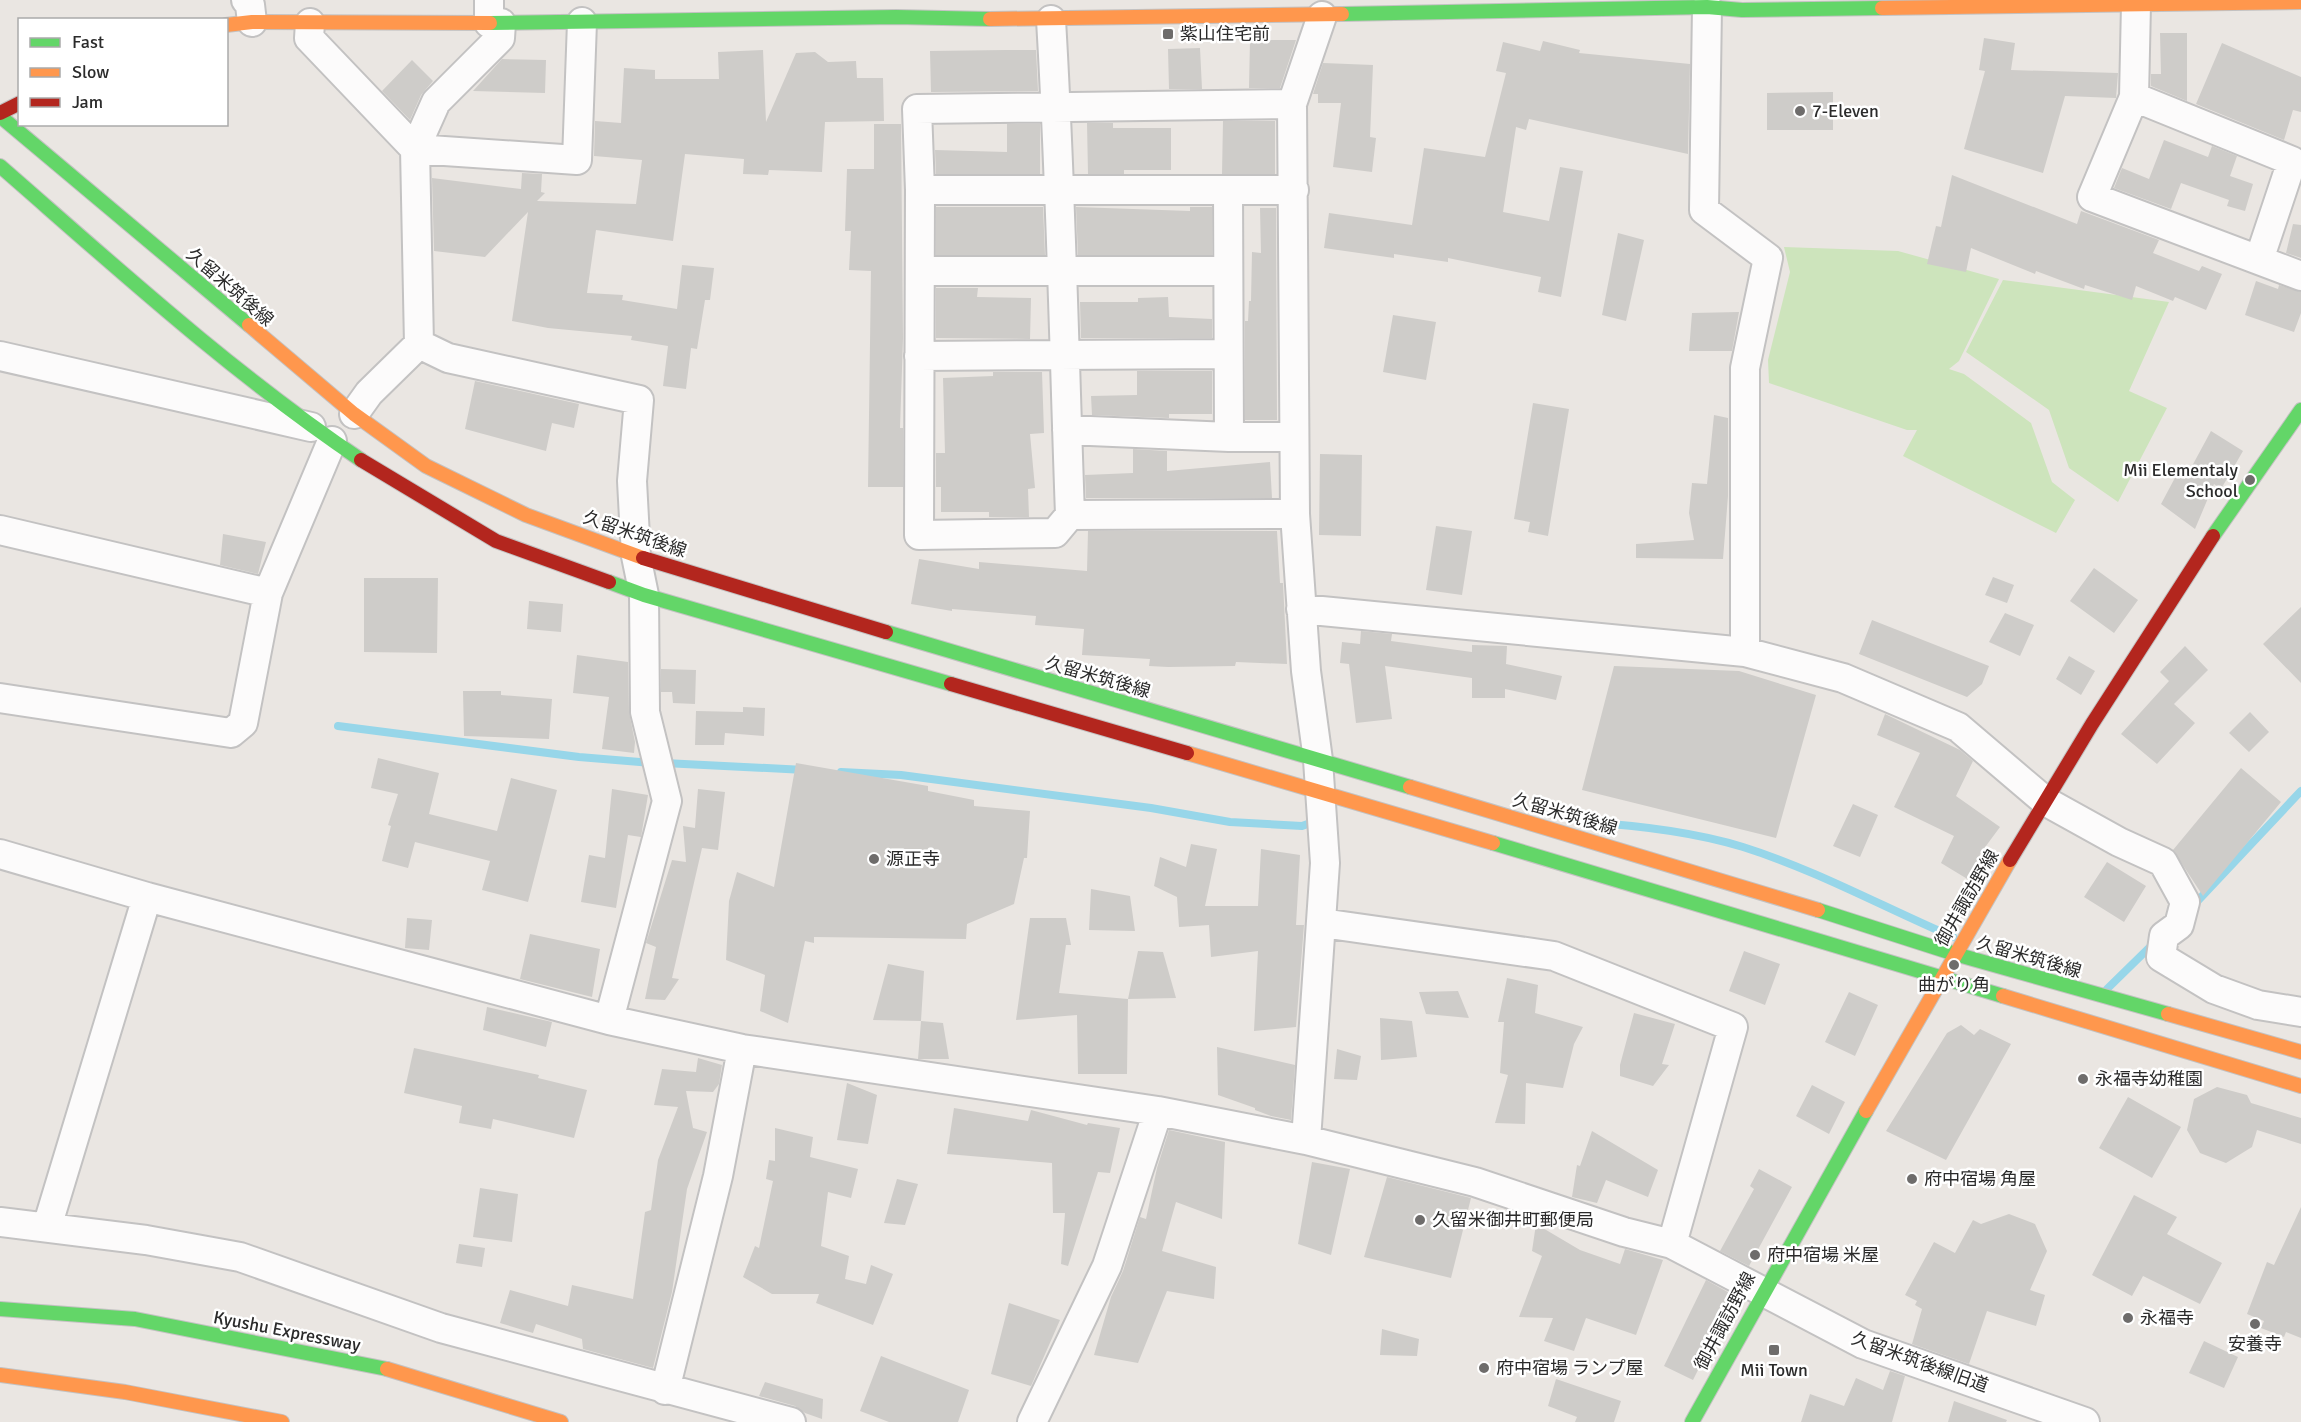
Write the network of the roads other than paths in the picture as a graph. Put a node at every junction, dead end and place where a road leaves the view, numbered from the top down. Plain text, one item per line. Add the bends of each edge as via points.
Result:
1 (2301, 2) edge
2 (2125, 3) edge
3 (1707, 7) junction
4 (896, 8) edge
5 (819, 9) edge
6 (1104, 10) edge
7 (690, 11) edge
8 (297, 15) edge
9 (567, 15) edge
10 (241, 16) edge
11 (493, 16) edge
12 (1322, 16) junction
13 (1051, 20) junction
14 (2134, 97) junction
15 (18, 104) edge
16 (1292, 104) junction
17 (1056, 108) junction
18 (1, 115) edge
19 (415, 149) junction
20 (0, 166) edge
21 (920, 190) junction
22 (1059, 190) junction
23 (1228, 190) junction
24 (1294, 190) junction
25 (2259, 260) junction
26 (920, 271) junction
27 (1062, 271) junction
28 (1227, 271) junction
29 (2301, 276) edge
30 (418, 344) junction
31 (1227, 354) junction
32 (1066, 355) junction
33 (0, 356) edge
34 (919, 356) junction
35 (2301, 410) edge
36 (354, 414) junction
37 (1067, 430) junction
38 (322, 434) junction
39 (1229, 437) junction
40 (1294, 437) junction
41 (1295, 514) junction
42 (1070, 515) junction
43 (0, 530) edge
44 (636, 555) junction
45 (268, 593) junction
46 (644, 595) junction
47 (1301, 609) junction
48 (1745, 652) junction
49 (0, 698) edge
50 (1318, 760) junction
51 (1320, 791) junction
52 (2045, 801) junction
53 (0, 854) edge
54 (147, 897) junction
55 (1322, 923) junction
56 (1955, 954) junction
57 (1941, 978) junction
58 (2301, 1012) edge
59 (609, 1020) junction
60 (742, 1049) junction
61 (2301, 1052) edge
62 (2301, 1086) edge
63 (1158, 1112) junction
64 (1306, 1140) junction
65 (0, 1222) edge
66 (48, 1227) junction
67 (1672, 1244) junction
68 (1761, 1290) junction
69 (0, 1309) edge
70 (0, 1376) edge
71 (664, 1390) junction
72 (282, 1422) edge
73 (561, 1422) edge
74 (791, 1422) edge
75 (1032, 1422) edge
76 (1692, 1422) edge
77 (2085, 1422) edge

1 - 2 main road
2 - 3 main road via 1742,10
2 - 14 street
3 - 12 main road
3 - 48 street via 1704,210 1768,258 1745,368
4 - 5 main road
4 - 13 main road
5 - 7 main road
6 - 12 main road
6 - 13 main road
7 - 9 main road
8 - 10 main road
8 - 11 main road
8 - 19 street via 309,38
9 - 11 main road
9 - 19 street via 577,160
11 - 19 street via 500,38 436,102
12 - 16 street
13 - 17 street
14 - 25 street via 2292,161
14 - 25 street via 2092,197
15 - 18 main road
16 - 17 street
16 - 24 street
17 - 21 street via 916,109
17 - 22 street
18 - 36 main road, 久留米筑後線
19 - 30 street
20 - 38 main road via 190,332
21 - 22 street
21 - 26 street
22 - 23 street
22 - 27 street
23 - 24 street
23 - 28 street
24 - 40 street
25 - 29 street
26 - 27 street
26 - 34 street
27 - 28 street
27 - 32 street
28 - 31 street
30 - 36 street via 369,393
30 - 44 street via 448,358 639,400 632,481
31 - 32 street
31 - 39 street
32 - 34 street
32 - 37 street
33 - 38 street
34 - 42 street via 919,536 1055,533
35 - 52 main road, 御井諏訪野線 via 2235,501
36 - 44 main road, 久留米筑後線 via 426,466 516,510
37 - 39 street
37 - 42 street
38 - 45 street
38 - 46 main road via 496,541
39 - 40 street
40 - 41 street
41 - 42 street
41 - 47 street
43 - 45 street
44 - 46 street
44 - 50 main road, 久留米筑後線
45 - 49 street via 243,723 231,733
46 - 51 main road
46 - 59 street via 645,712 667,801
47 - 48 street
47 - 50 street
48 - 52 street via 1843,678 1958,727
50 - 51 street
50 - 56 main road, 久留米筑後線 via 1726,880
51 - 55 street via 1325,863
51 - 57 main road
52 - 56 main road, 御井諏訪野線
52 - 58 street via 2163,862 2185,902 2179,925 2164,936 2161,957 2214,989 2258,1005
53 - 54 street, 久留米筑後線旧道
54 - 59 street, 久留米筑後線旧道
54 - 66 street
55 - 64 street
55 - 67 street via 1554,956 1733,1027
56 - 57 main road, 御井諏訪野線
56 - 61 main road, 久留米筑後線
57 - 62 main road
57 - 68 main road, 御井諏訪野線
59 - 60 street, 久留米筑後線旧道
60 - 63 street, 久留米筑後線旧道
60 - 71 street via 717,1176
63 - 64 street, 久留米筑後線旧道
63 - 75 street via 1107,1266
64 - 67 street, 久留米筑後線旧道 via 1475,1182
65 - 66 street
66 - 71 street via 240,1257 441,1328
67 - 68 street, 久留米筑後線旧道
68 - 76 main road, 御井諏訪野線
68 - 77 street, 久留米筑後線旧道 via 1863,1344
69 - 73 main road, Kyushu Expressway via 135,1319 386,1369
70 - 72 main road via 125,1392
71 - 74 street

